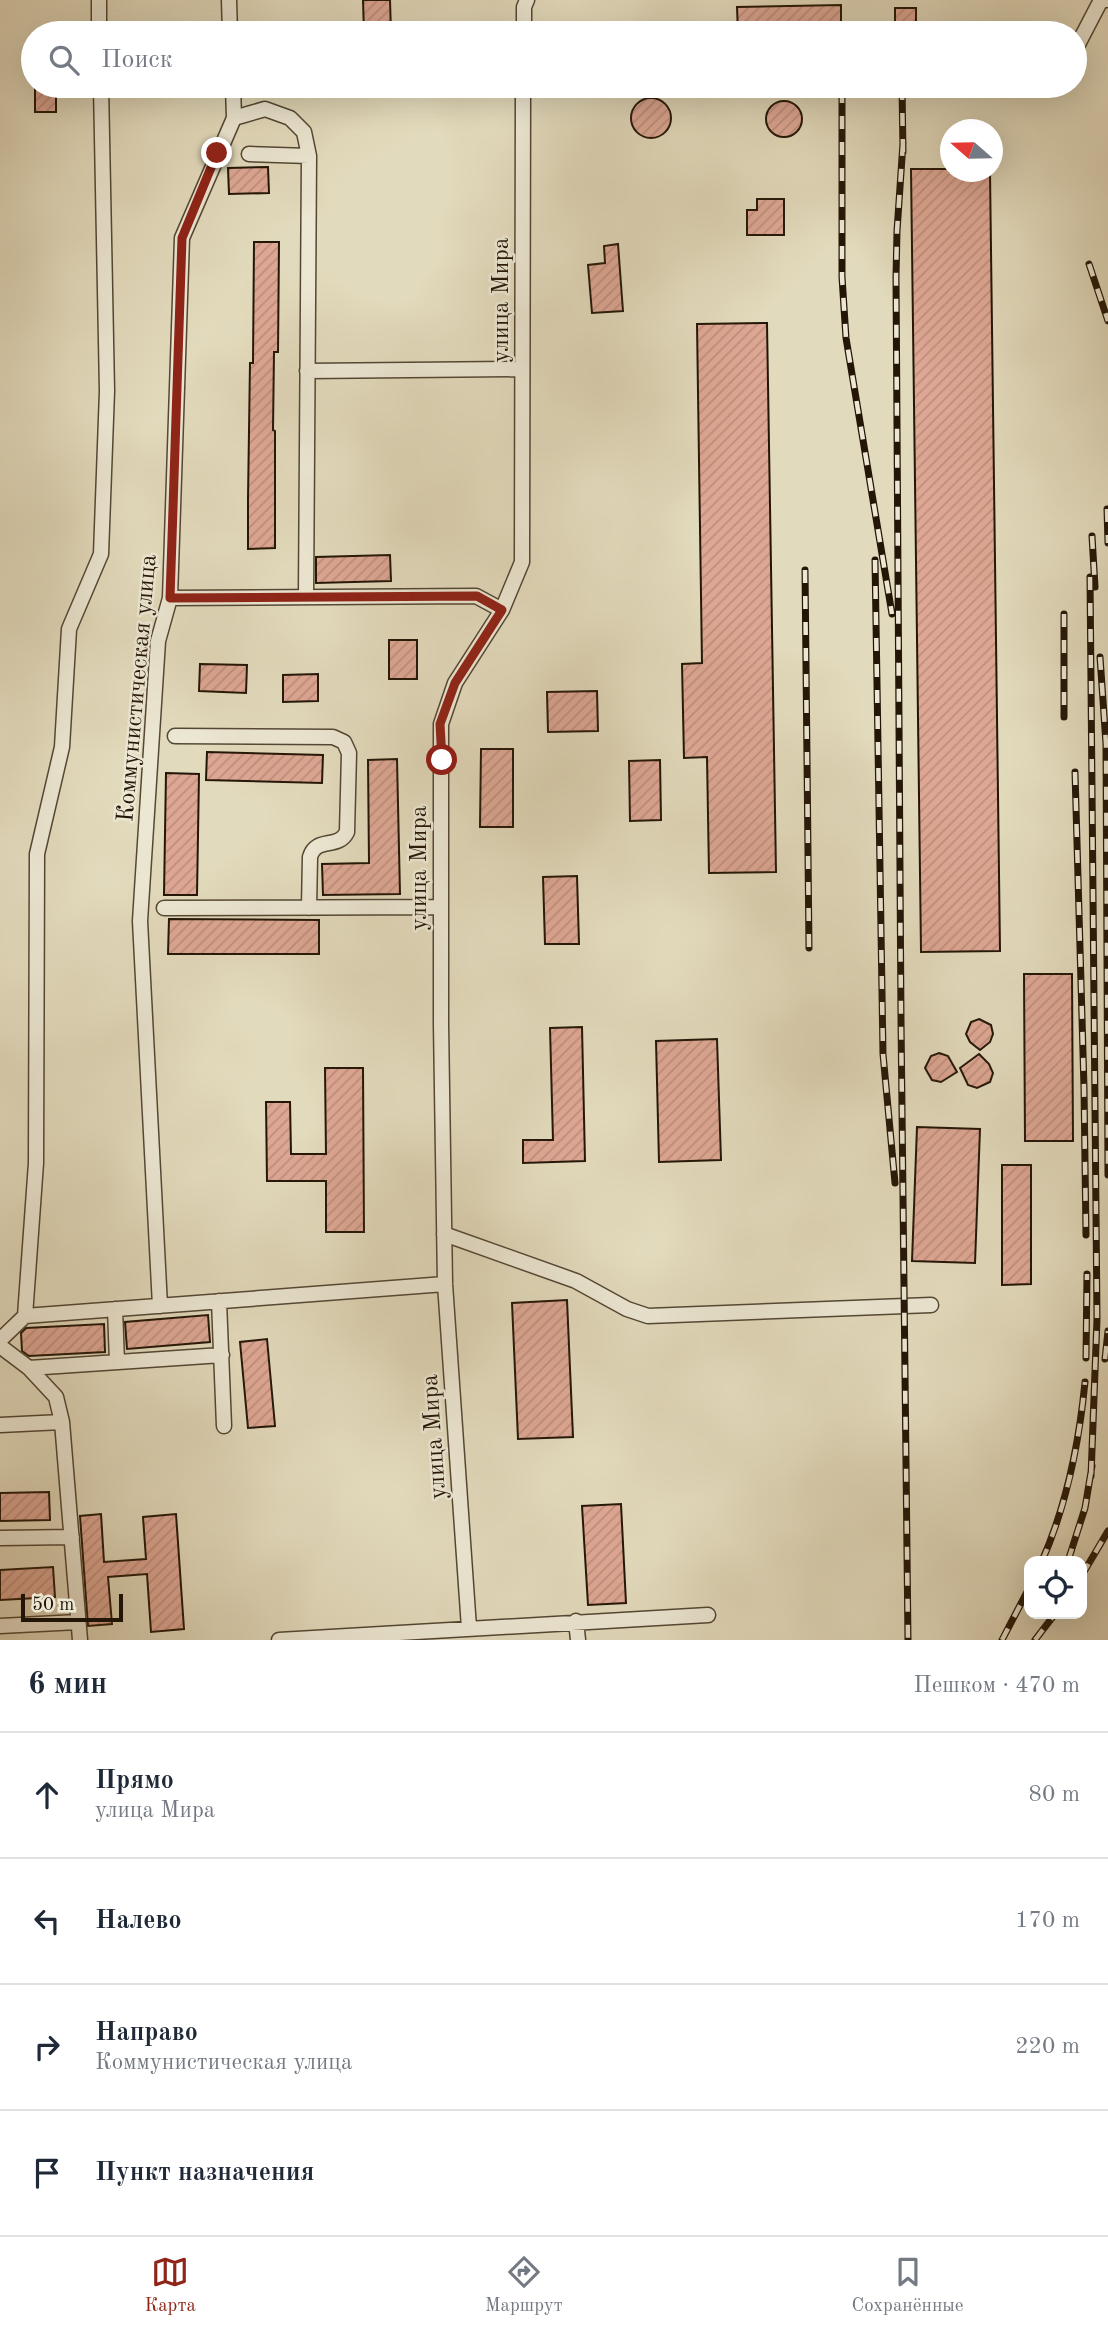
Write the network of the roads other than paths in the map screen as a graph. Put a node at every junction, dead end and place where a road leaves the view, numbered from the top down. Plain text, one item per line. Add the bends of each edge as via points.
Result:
1 (99, 0) edge
2 (229, 0) edge
3 (527, 0) edge
4 (1108, 0) edge
5 (99, 21) edge
6 (230, 21) edge
7 (524, 21) edge
8 (1087, 27) edge
9 (100, 98) edge
10 (233, 98) edge
11 (523, 98) edge
12 (234, 118) junction
13 (249, 154) dead end
14 (309, 156) junction
15 (522, 369) junction
16 (307, 371) junction
17 (306, 597) junction
18 (170, 598) junction
19 (502, 610) junction
20 (175, 736) dead end
21 (440, 907) junction
22 (164, 908) dead end
23 (309, 908) junction
24 (444, 1234) junction
25 (445, 1284) junction
26 (219, 1301) junction
27 (931, 1305) dead end
28 (160, 1306) junction
29 (115, 1309) junction
30 (25, 1317) junction
31 (0, 1340) edge
32 (0, 1346) edge
33 (222, 1354) junction
34 (117, 1362) junction
35 (29, 1368) junction
36 (62, 1422) junction
37 (0, 1425) edge
38 (223, 1426) dead end
39 (72, 1537) junction
40 (0, 1538) edge
41 (708, 1615) dead end
42 (576, 1621) junction
43 (78, 1622) junction
44 (0, 1626) edge
45 (469, 1628) junction
46 (80, 1640) edge
47 (279, 1640) edge
48 (578, 1640) edge

1 - 5 street
2 - 6 street
3 - 7 street
4 - 8 street via 1101,0
9 - 30 street via 107,391 101,554 69,629 62,747 37,854 36,1163
10 - 12 street, Коммунистическая улица
11 - 15 street, улица Мира
12 - 14 street via 265,109 290,118 304,132
12 - 18 street, Коммунистическая улица via 182,238
13 - 14 street
14 - 16 street
15 - 16 street
15 - 19 street, улица Мира via 522,562
16 - 17 street
17 - 18 street
17 - 19 street via 477,596
18 - 28 street, Коммунистическая улица via 158,640 140,921
19 - 21 street, улица Мира via 455,683 440,724
20 - 23 street via 334,737 344,743 349,754 347,832 337,842 318,844 312,850
21 - 23 street
21 - 24 street, улица Мира
22 - 23 street
24 - 25 street, улица Мира
24 - 27 street via 576,1280 648,1316
25 - 26 street
25 - 45 street, улица Мира
26 - 28 street
26 - 33 street
28 - 29 street
29 - 30 street
29 - 34 street
30 - 31 street
32 - 35 street
33 - 34 street
33 - 38 street
34 - 35 street
35 - 36 street via 56,1397
36 - 37 street
36 - 39 street
39 - 40 street
39 - 43 street
41 - 42 street
42 - 45 street
42 - 48 street
43 - 44 street
43 - 46 street
45 - 47 street

